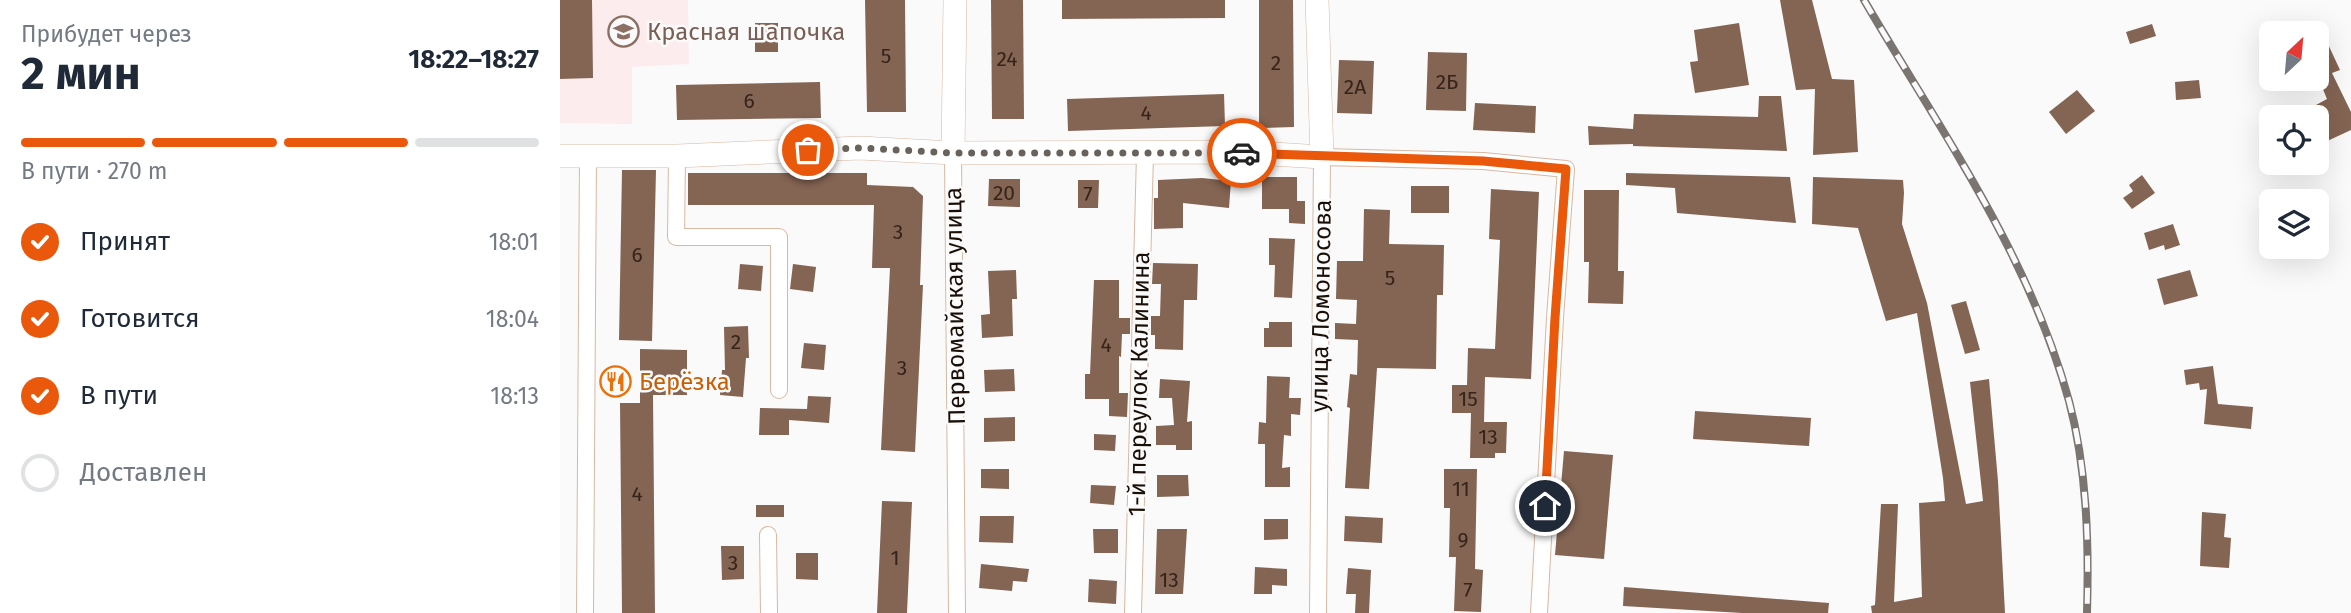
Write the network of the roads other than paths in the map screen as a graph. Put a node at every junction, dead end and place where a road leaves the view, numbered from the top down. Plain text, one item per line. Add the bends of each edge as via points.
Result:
1 (955, 0) edge
2 (1317, 0) edge
3 (953, 153) junction
4 (1145, 154) junction
5 (560, 156) edge
6 (588, 156) junction
7 (677, 156) junction
8 (1322, 157) junction
9 (779, 390) dead end
10 (768, 535) dead end
11 (585, 613) edge
12 (769, 613) edge
13 (957, 613) edge
14 (1133, 613) edge
15 (1318, 613) edge
16 (1539, 613) edge

1 - 3 street, Первомайская улица
2 - 8 street, улица Ломоносова
3 - 4 street
3 - 7 street via 860,148
3 - 13 street, Первомайская улица
4 - 8 street via 1239,152
4 - 14 street, 1-й переулок Калинина
5 - 6 street
6 - 7 street
6 - 11 street
7 - 9 street via 677,237 779,237
8 - 15 street, улица Ломоносова
8 - 16 street via 1483,161 1566,169
10 - 12 street

